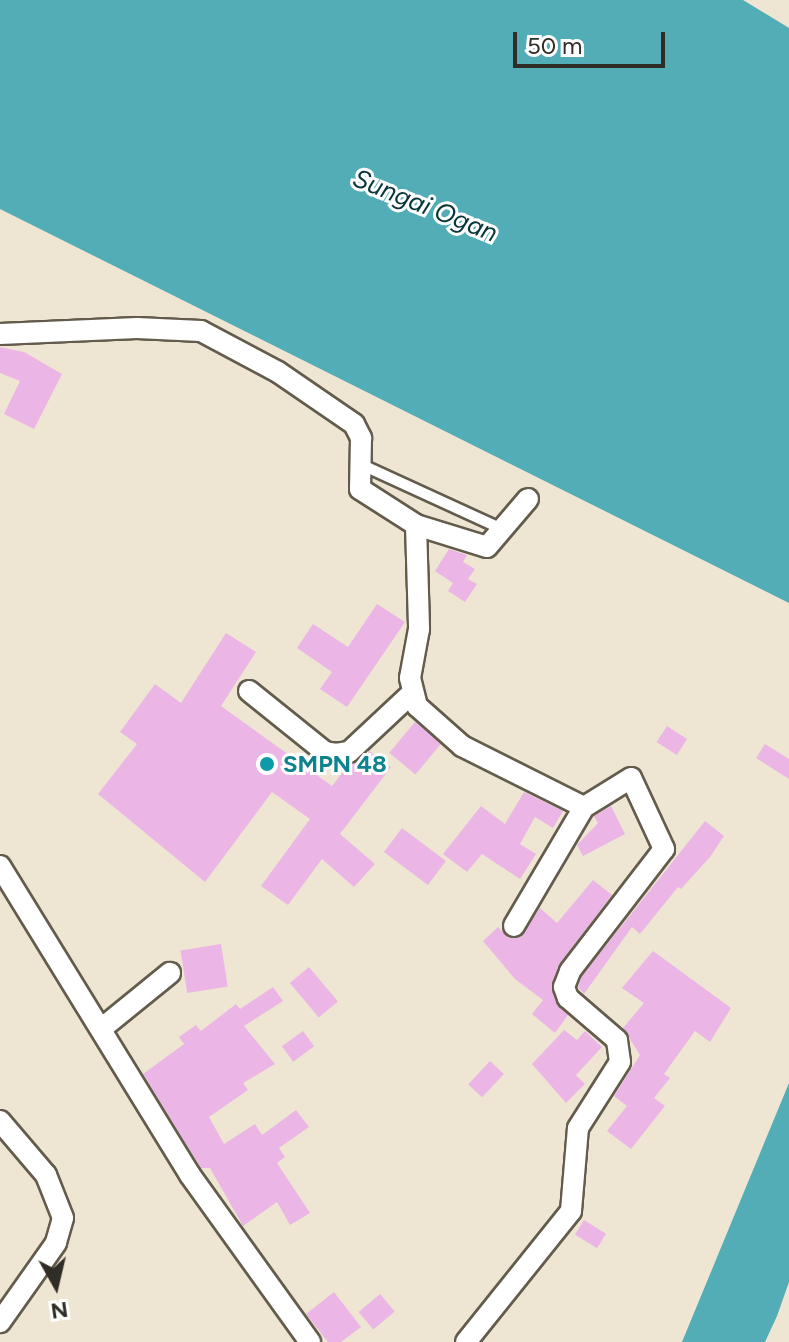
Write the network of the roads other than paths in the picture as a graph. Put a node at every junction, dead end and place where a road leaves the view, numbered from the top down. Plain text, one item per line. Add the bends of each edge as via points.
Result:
1 (0, 334) edge
2 (358, 463) junction
3 (528, 499) dead end
4 (416, 525) junction
5 (504, 530) junction
6 (249, 691) dead end
7 (412, 693) junction
8 (584, 807) junction
9 (0, 866) edge
10 (514, 926) dead end
11 (170, 973) dead end
12 (101, 1029) junction
13 (0, 1121) edge
14 (0, 1322) edge
15 (310, 1342) edge
16 (466, 1342) edge

1 - 2 street via 169,328 216,336 354,424 361,438
2 - 4 street via 364,495
2 - 5 lane
3 - 5 street
4 - 5 street via 487,547
4 - 7 street via 420,599
6 - 7 street via 325,752 336,754 349,752
7 - 8 street via 426,718 462,746
8 - 10 street
8 - 16 street via 631,778 664,849 565,981 568,998 617,1040 620,1062 578,1128 571,1211
9 - 12 street
11 - 12 street
12 - 15 street via 190,1175
13 - 14 street via 46,1175 63,1218 56,1243

